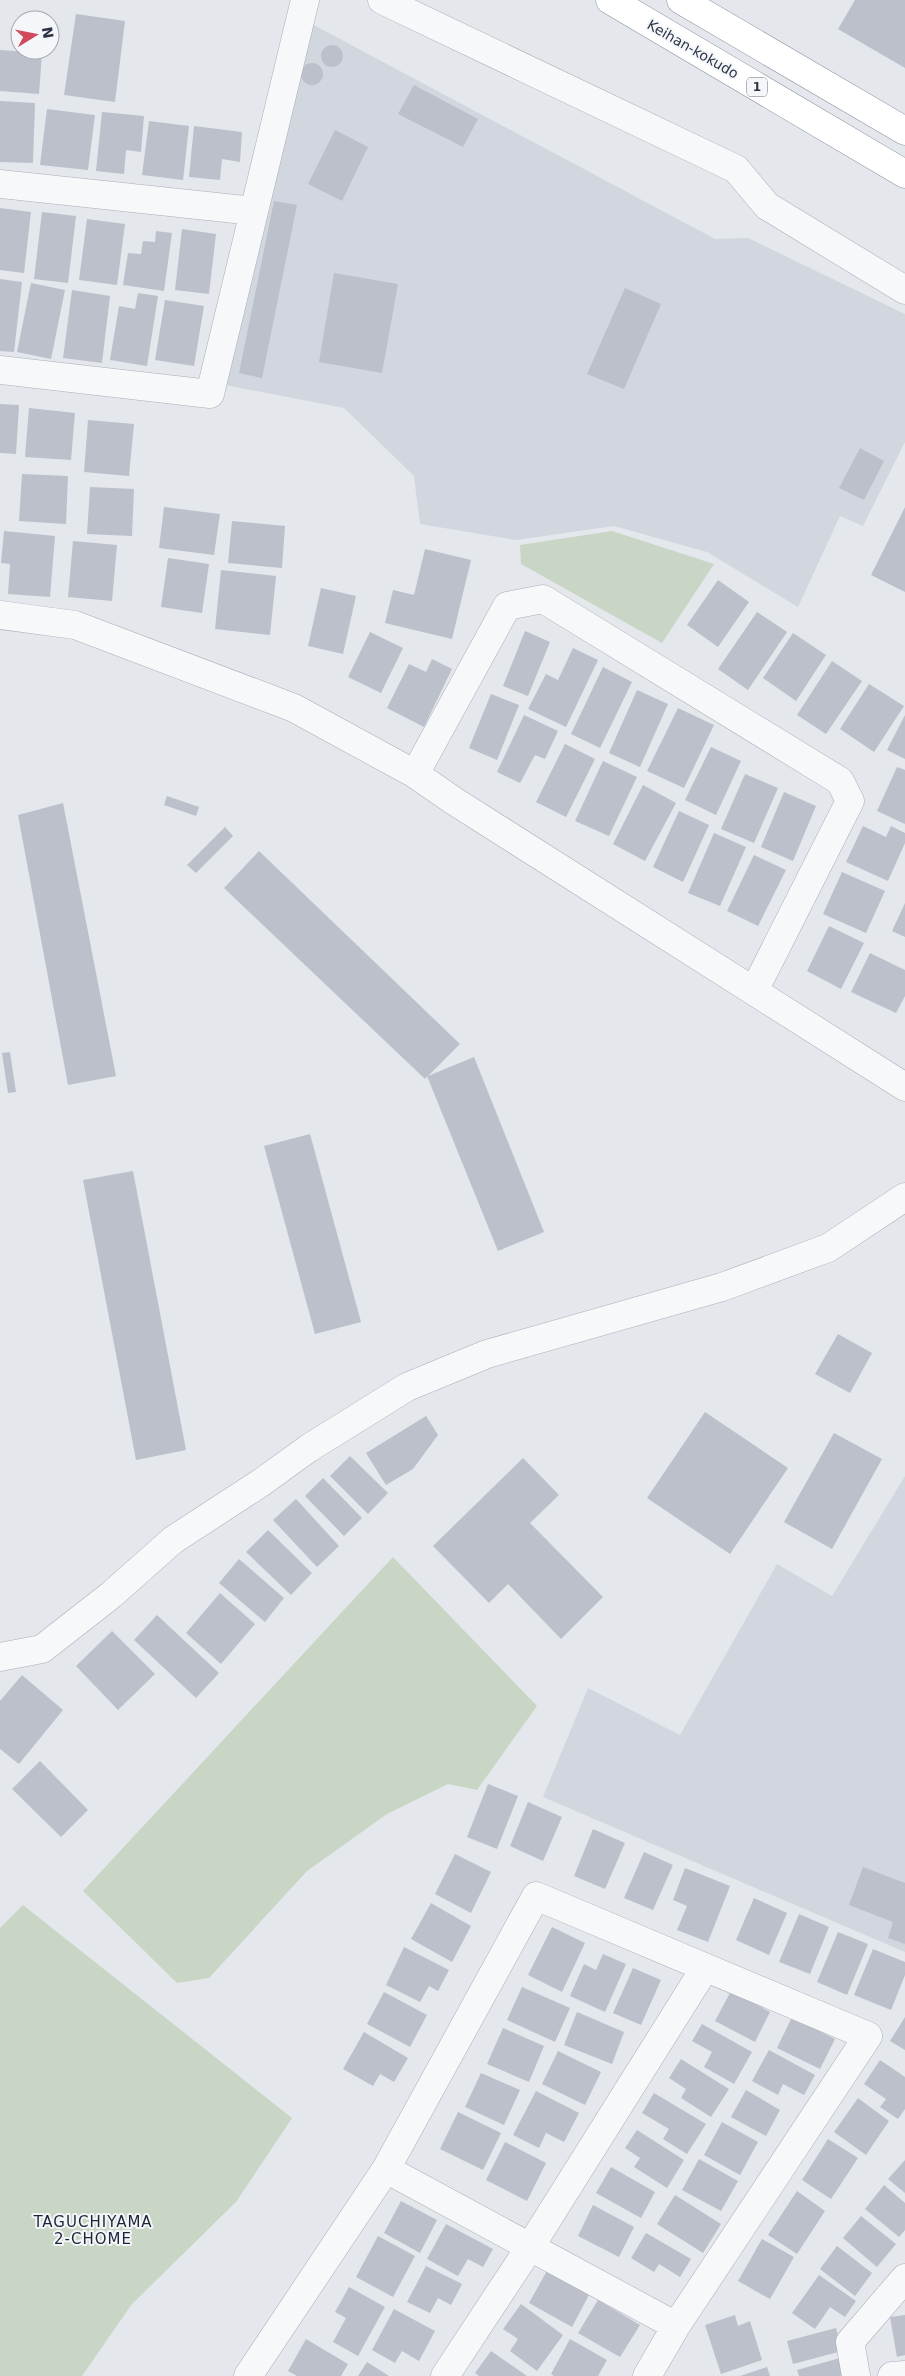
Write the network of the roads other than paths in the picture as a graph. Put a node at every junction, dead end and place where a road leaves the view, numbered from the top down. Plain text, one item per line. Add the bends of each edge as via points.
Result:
1 (305, 0) edge
2 (382, 0) edge
3 (610, 0) edge
4 (681, 0) edge
5 (905, 131) edge
6 (905, 174) edge
7 (0, 184) edge
8 (254, 211) junction
9 (905, 290) edge
10 (0, 370) edge
11 (0, 615) edge
12 (415, 774) junction
13 (754, 992) junction
14 (905, 1087) edge
15 (905, 1197) edge
16 (0, 1657) edge
17 (706, 1968) junction
18 (386, 2169) junction
19 (530, 2247) junction
20 (905, 2278) edge
21 (676, 2326) junction
22 (661, 2351) junction
23 (905, 2375) edge
24 (248, 2376) edge
25 (445, 2376) edge
26 (647, 2376) edge
27 (672, 2376) edge
28 (856, 2376) edge
29 (892, 2376) edge

1 - 8 street
2 - 9 street via 736,169 767,206
3 - 6 highway, Keihan-kokudo / 1
4 - 5 highway
7 - 8 street
8 - 10 street via 210,394
11 - 12 street via 75,625 294,708
12 - 13 street
12 - 13 street via 507,606 543,599 840,781 850,801
13 - 14 street
15 - 16 street via 828,1248 722,1287 487,1354 407,1387 309,1448 173,1540 111,1595 42,1649
17 - 18 street via 536,1896
17 - 19 street
17 - 21 street via 868,2036
18 - 19 street
18 - 24 street
19 - 21 street
19 - 25 street
20 - 28 street via 850,2342
21 - 22 street
22 - 26 street
22 - 27 street
23 - 29 street

